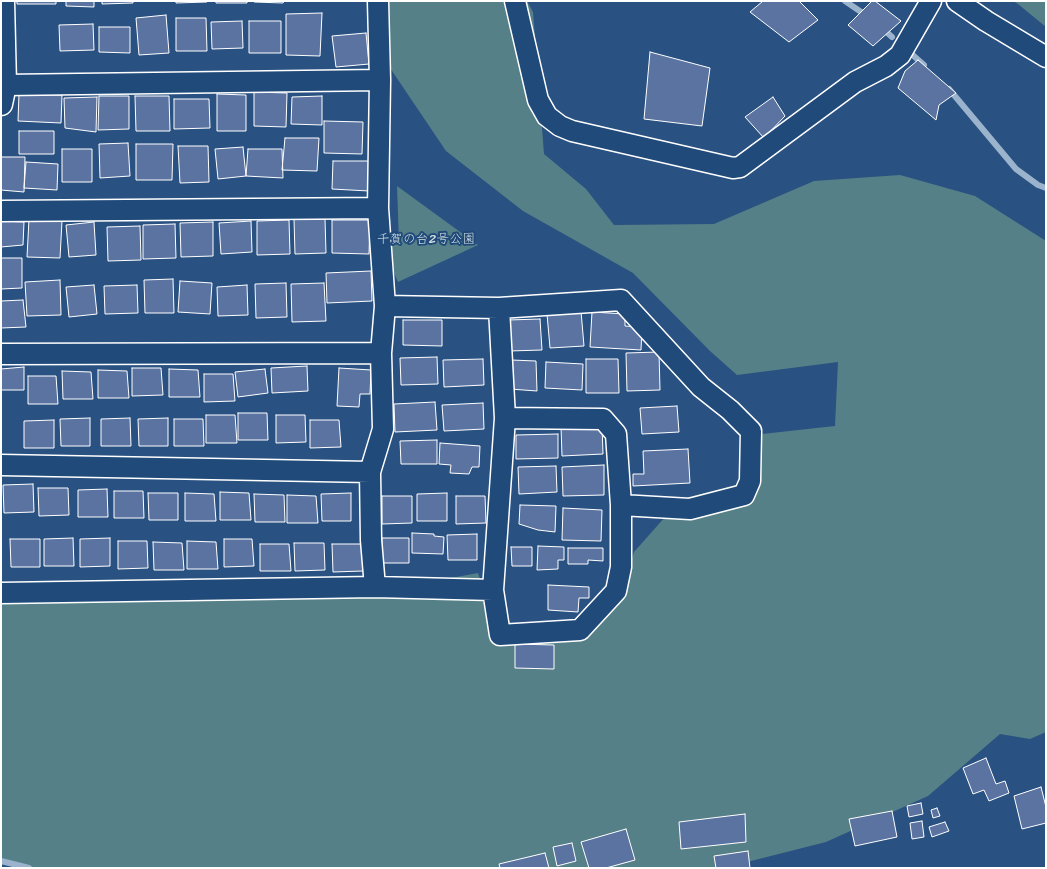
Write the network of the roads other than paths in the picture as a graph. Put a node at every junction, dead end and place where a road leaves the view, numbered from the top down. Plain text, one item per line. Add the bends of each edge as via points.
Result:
1 (3, 1) edge
2 (378, 1) edge
3 (515, 1) edge
4 (931, 1) edge
5 (957, 1) edge
6 (1046, 57) edge
7 (380, 80) junction
8 (3, 95) edge
9 (378, 208) junction
10 (1, 211) edge
11 (385, 306) junction
12 (499, 308) junction
13 (382, 352) junction
14 (1, 354) edge
15 (504, 418) junction
16 (1, 465) edge
17 (370, 472) junction
18 (621, 505) junction
19 (375, 587) junction
20 (493, 590) junction
21 (1, 593) edge

1 - 8 street
2 - 7 street
3 - 4 street via 538,100 547,116 560,126 733,168 740,166 855,82 886,66 900,55
5 - 6 street
7 - 8 street
7 - 9 street
9 - 10 street
9 - 11 street
11 - 12 street
11 - 13 street
12 - 15 street
12 - 18 street via 621,300 701,387 730,410 750,431 750,481 744,495 690,509
13 - 14 street
13 - 17 street via 383,429
15 - 18 street via 603,419 616,434
15 - 20 street
16 - 17 street
17 - 19 street
18 - 20 street via 621,568 616,591 580,630 500,635
19 - 20 street
19 - 21 street

